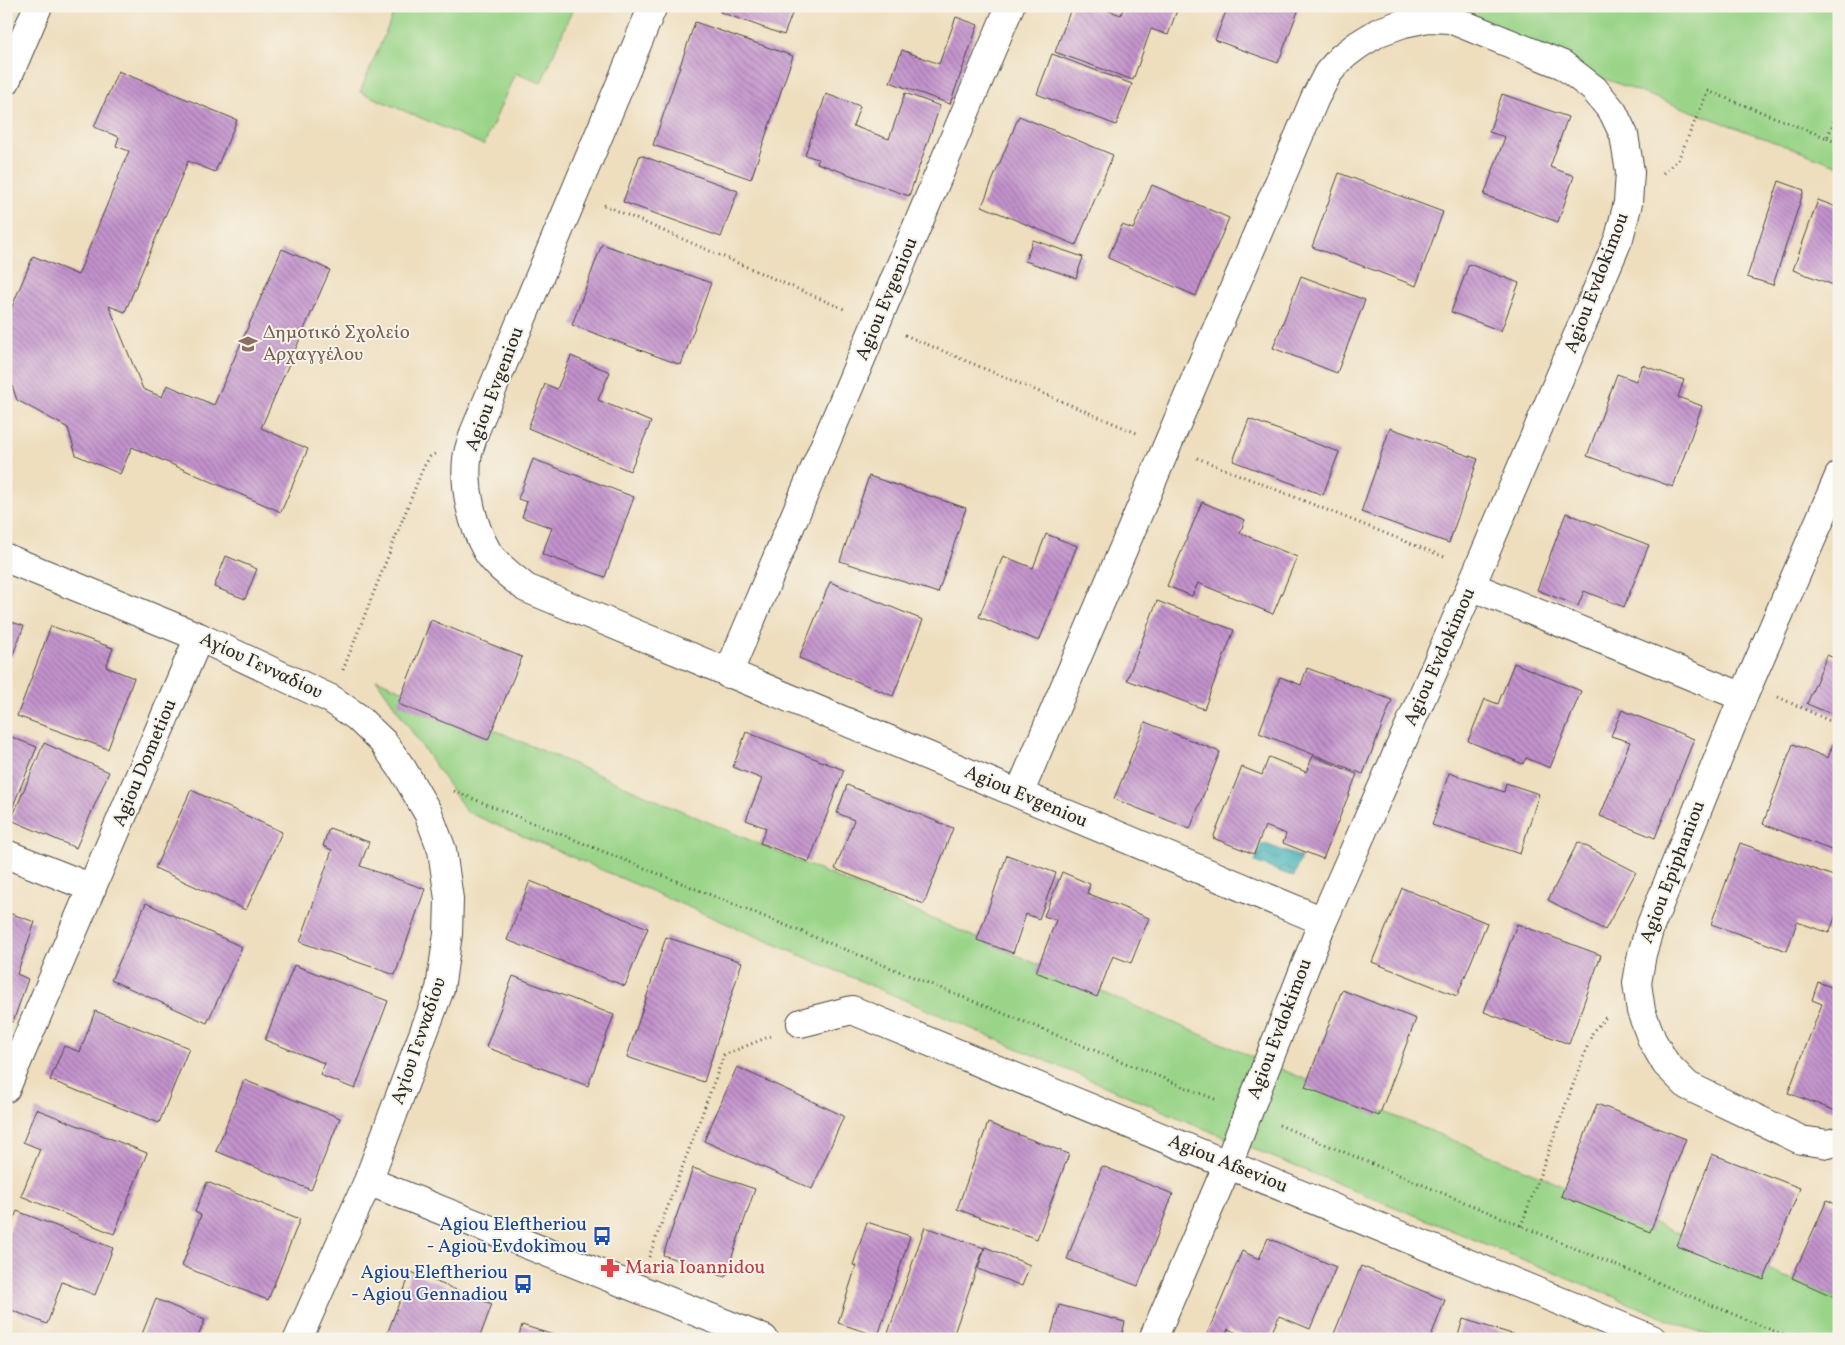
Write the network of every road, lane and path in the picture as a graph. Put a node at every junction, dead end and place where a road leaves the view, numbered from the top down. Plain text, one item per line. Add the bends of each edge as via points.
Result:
1 (38, 6) edge
2 (653, 6) edge
3 (1010, 6) edge
4 (6, 81) edge
5 (1839, 110) edge
6 (1827, 138) junction
7 (1839, 144) edge
8 (575, 192) junction
9 (1628, 203) junction
10 (876, 323) junction
11 (472, 439) junction
12 (1167, 446) junction
13 (1839, 476) edge
14 (6, 558) edge
15 (1474, 578) junction
16 (199, 637) junction
17 (728, 674) junction
18 (1746, 690) junction
19 (331, 699) junction
20 (1839, 725) edge
21 (452, 790) dead end
22 (1019, 794) junction
23 (6, 854) edge
24 (92, 888) junction
25 (1322, 921) junction
26 (1637, 984) junction
27 (801, 1023) joint
28 (6, 1088) edge
29 (1248, 1112) junction
30 (1839, 1142) edge
31 (1228, 1164) junction
32 (368, 1180) junction
33 (1521, 1226) junction
34 (637, 1288) junction
35 (298, 1339) edge
36 (764, 1339) edge
37 (1153, 1339) edge
38 (1652, 1339) edge
39 (1793, 1339) edge

1 - 4 street
2 - 8 street, Agiou Evgeniou
3 - 10 street, Agiou Evgeniou
5 - 6 path
6 - 7 path
6 - 9 path via 1708,91 1678,160
8 - 10 path
8 - 11 street, Agiou Evgeniou
9 - 12 street, Agiou Evdokimou via 1630,172 1624,135 1613,112 1594,89 1563,65 1450,19 1404,22 1379,32 1342,57 1328,73 1314,98
9 - 15 street, Agiou Evdokimou via 1619,238
10 - 12 path
10 - 17 street, Agiou Evgeniou
11 - 17 street, Agiou Evgeniou via 467,458 467,482 476,527 488,552 505,571 526,588
11 - 19 path via 430,457 423,468
12 - 15 path
12 - 22 street, Agiou Evdokimou
13 - 18 street, Agiou Epiphaniou
14 - 16 street, Αγίου Γενναδίου
15 - 18 street
15 - 25 street, Agiou Evdokimou
16 - 19 street, Αγίου Γενναδίου
16 - 24 street, Agiou Dometiou
17 - 22 street, Agiou Evgeniou
18 - 20 path
18 - 26 street, Agiou Epiphaniou via 1650,927
19 - 32 street, Αγίου Γενναδίου via 357,717 383,742 403,770 428,813 442,850 449,895 448,934 440,989
21 - 29 path
22 - 25 street, Agiou Evgeniou
23 - 24 street
24 - 28 street, Agiou Dometiou
25 - 29 street, Agiou Evdokimou
26 - 30 street, Agiou Epiphaniou via 1641,1011 1652,1040 1666,1064 1688,1086 1801,1140 1828,1144
26 - 33 path via 1592,1030
27 - 31 street, Agiou Afseviou via 852,1010
27 - 34 path via 724,1055
29 - 31 street, Agiou Evdokimou
29 - 33 path
31 - 37 street, Agiou Evdokimou
31 - 38 street, Agiou Afseviou
32 - 34 street
32 - 35 street, Αγίου Γενναδίου
33 - 39 path
34 - 36 street

